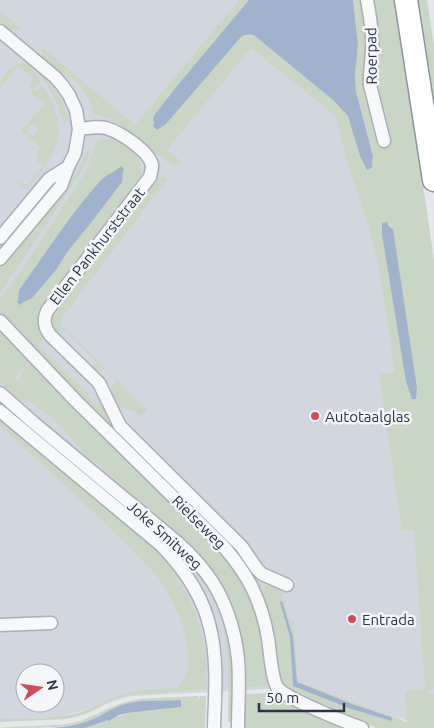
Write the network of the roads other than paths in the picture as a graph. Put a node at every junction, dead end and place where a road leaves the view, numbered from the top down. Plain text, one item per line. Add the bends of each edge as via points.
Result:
1 (367, 0) edge
2 (406, 0) edge
3 (0, 31) edge
4 (79, 129) junction
5 (384, 141) dead end
6 (68, 167) junction
7 (434, 180) edge
8 (0, 238) edge
9 (0, 259) edge
10 (0, 321) edge
11 (0, 393) edge
12 (0, 411) edge
13 (287, 585) dead end
14 (51, 623) dead end
15 (0, 625) edge
16 (214, 728) edge
17 (238, 728) edge
18 (362, 728) edge

1 - 5 street, Roerpad via 372,36 370,85
2 - 7 highway
3 - 4 street via 62,85 73,103
4 - 6 street via 75,153
4 - 13 street, Ellen Pankhurststraat via 105,128 124,136 144,152 152,166 150,176 47,310 44,317 46,329 99,383 120,426 242,547 262,574
6 - 8 street via 50,179
6 - 9 street via 61,186
10 - 18 street, Rielseweg via 234,558 258,600 278,687 291,697
11 - 17 street, Joke Smitweg via 177,542 207,574 224,605 235,641 239,674
12 - 16 street, Joke Smitweg via 162,546 186,576 206,613 210,628 214,652
14 - 15 street

